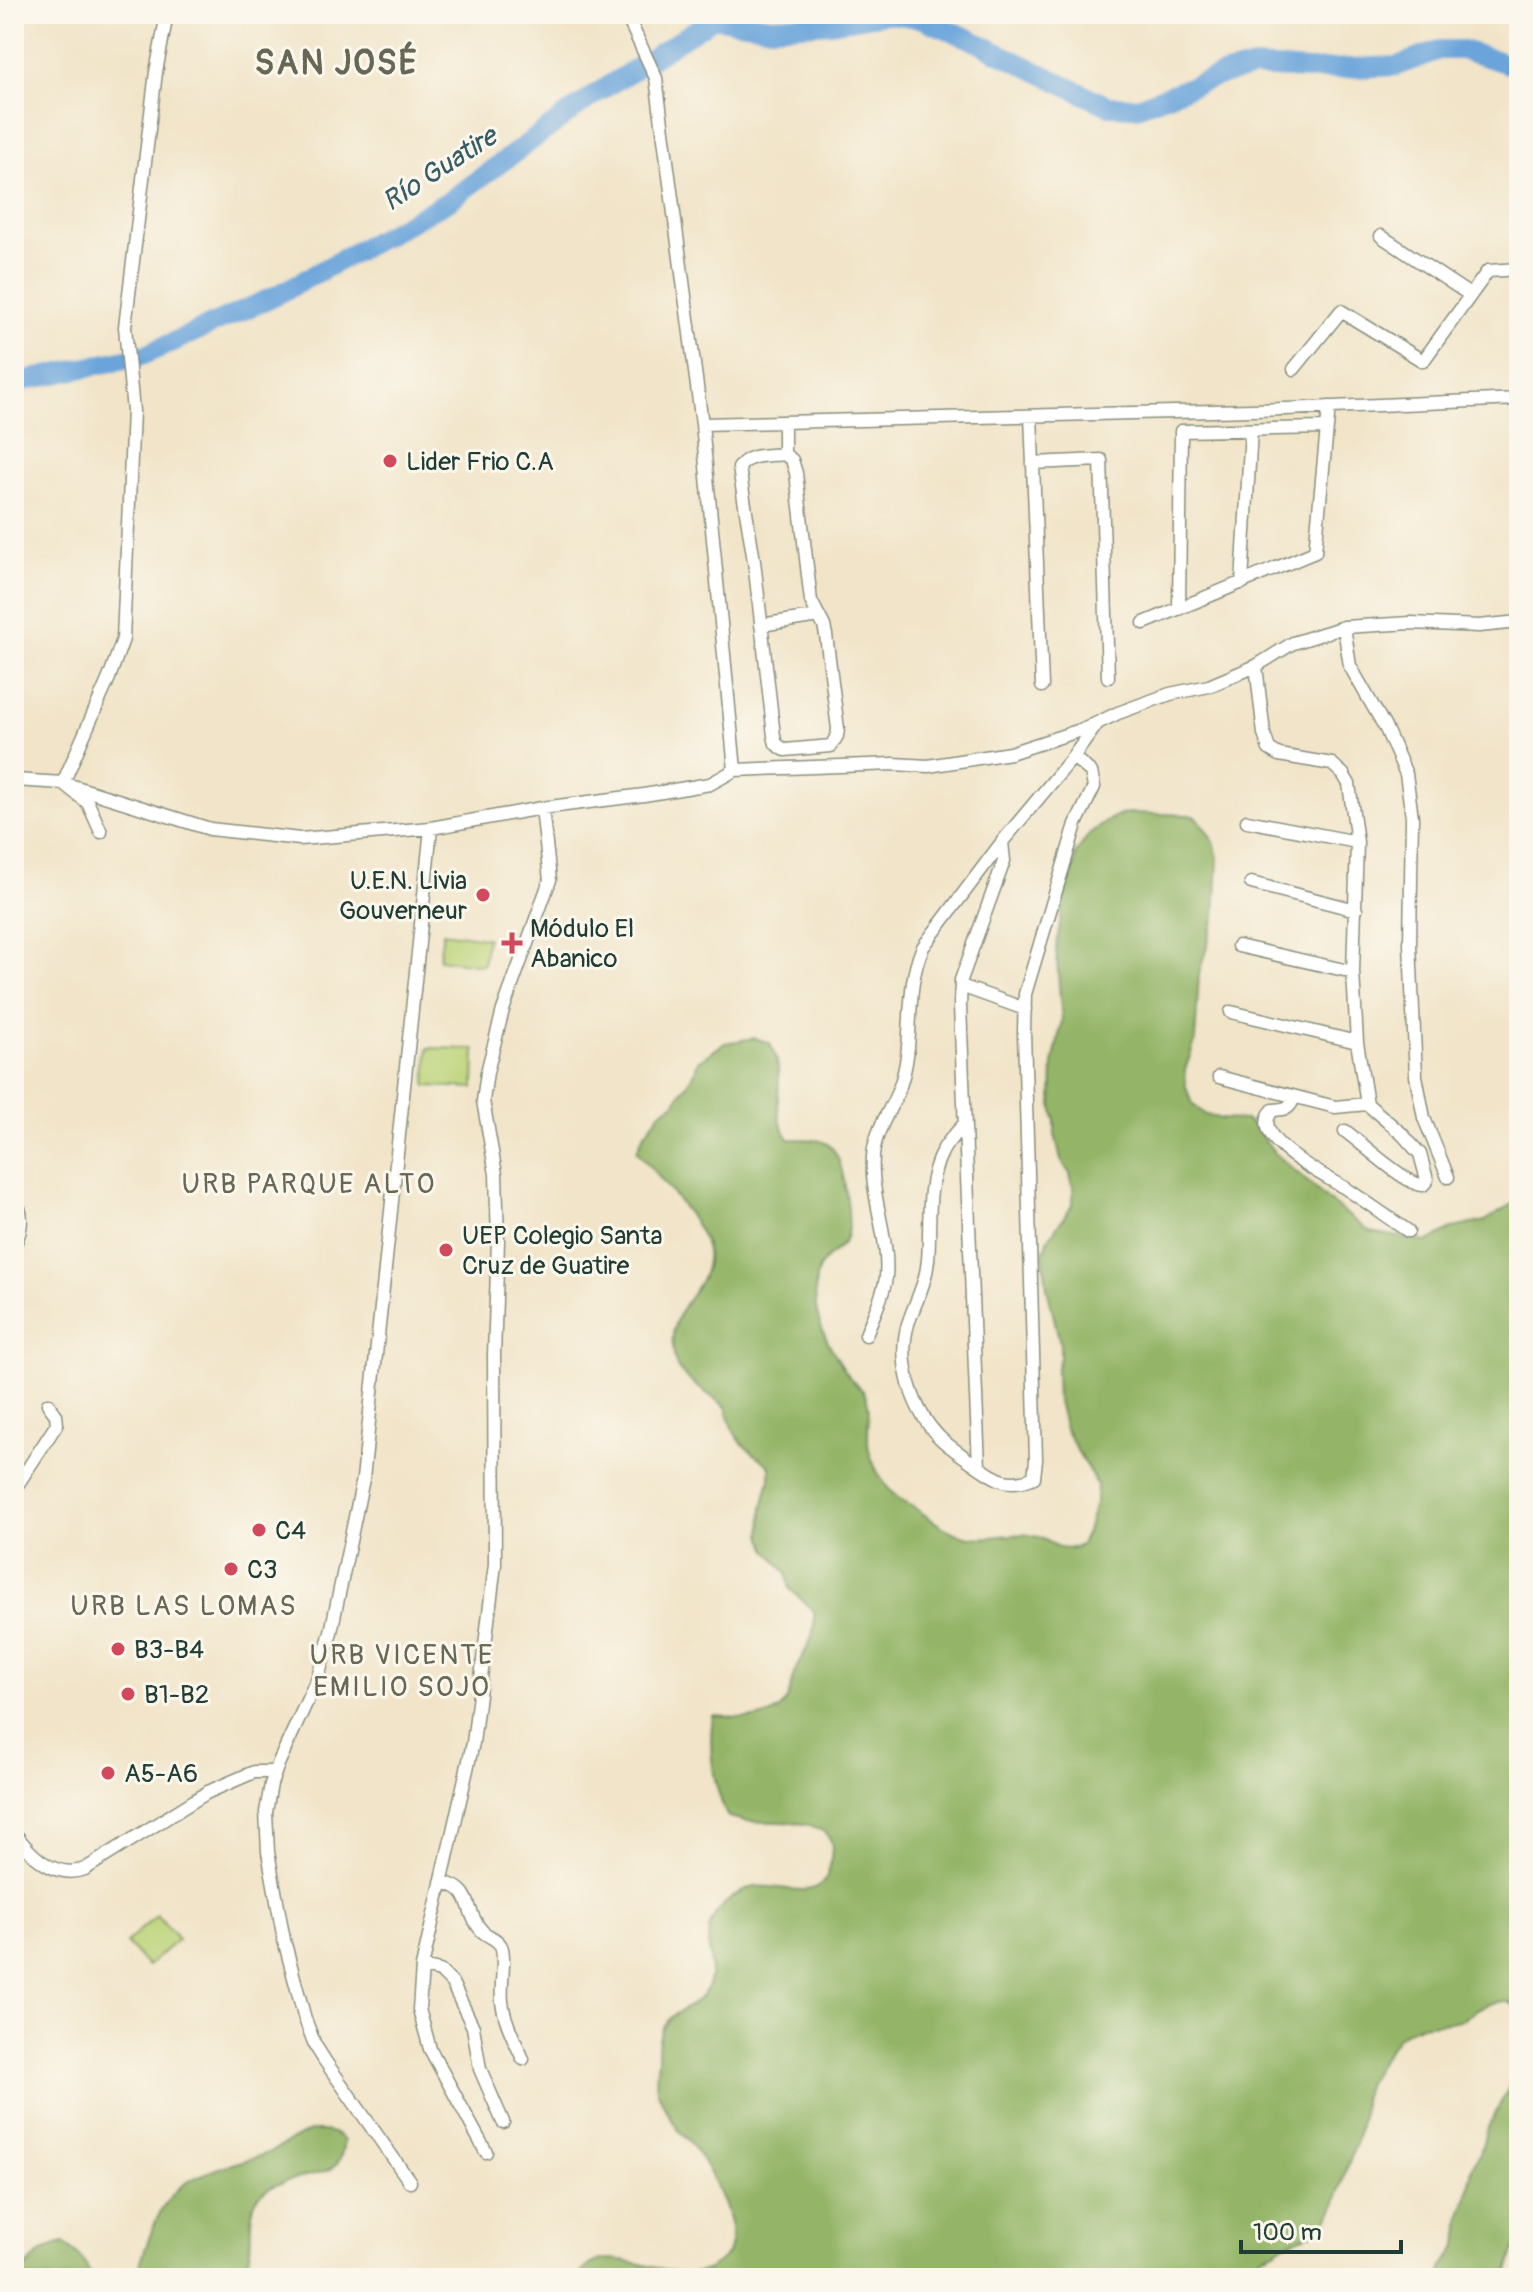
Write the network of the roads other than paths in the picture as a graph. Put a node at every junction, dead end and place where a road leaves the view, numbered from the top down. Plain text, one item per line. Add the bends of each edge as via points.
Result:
1 (167, 14) edge
2 (626, 14) edge
3 (1381, 236) dead end
4 (1519, 269) edge
5 (1470, 295) junction
6 (1294, 369) dead end
7 (1519, 399) edge
8 (1329, 407) junction
9 (1031, 416) junction
10 (784, 422) junction
11 (702, 424) junction
12 (1327, 428) junction
13 (1251, 430) junction
14 (784, 454) junction
15 (1033, 463) junction
16 (1242, 583) junction
17 (1179, 609) junction
18 (819, 616) junction
19 (1519, 622) edge
20 (1144, 623) dead end
21 (761, 625) junction
22 (1344, 627) junction
23 (1256, 666) junction
24 (1108, 677) dead end
25 (1042, 686) dead end
26 (1099, 722) junction
27 (1073, 757) junction
28 (735, 770) junction
29 (14, 780) edge
30 (63, 783) junction
31 (542, 808) junction
32 (1247, 821) dead end
33 (431, 828) junction
34 (101, 832) dead end
35 (1002, 842) junction
36 (1357, 842) junction
37 (1251, 883) dead end
38 (1356, 910) junction
39 (1238, 946) dead end
40 (1353, 972) junction
41 (961, 986) junction
42 (1025, 1009) junction
43 (1231, 1012) dead end
44 (1357, 1042) junction
45 (1219, 1077) dead end
46 (1294, 1097) junction
47 (1367, 1104) junction
48 (965, 1123) junction
49 (1345, 1131) dead end
50 (1448, 1177) dead end
51 (14, 1198) edge
52 (17, 1220) edge
53 (1408, 1231) dead end
54 (14, 1246) edge
55 (866, 1335) dead end
56 (48, 1404) dead end
57 (979, 1467) junction
58 (14, 1490) edge
59 (275, 1772) junction
60 (14, 1832) edge
61 (441, 1882) junction
62 (422, 1967) junction
63 (523, 2059) dead end
64 (503, 2122) dead end
65 (486, 2152) dead end
66 (410, 2182) dead end

1 - 30 street via 126,313 133,411 123,639
2 - 11 street via 656,78
3 - 5 street
4 - 5 street via 1488,271
5 - 6 street via 1423,361 1341,311
7 - 8 street
8 - 9 street
8 - 12 street
9 - 10 street
9 - 15 street
10 - 11 street
10 - 14 street
11 - 28 street
12 - 13 street
12 - 16 street via 1315,552
13 - 16 street
13 - 17 street via 1181,431
14 - 18 street via 796,473 811,601
14 - 21 street via 750,457 739,468
15 - 24 street via 1101,460
15 - 25 street
16 - 17 street
17 - 20 street
18 - 21 street
18 - 21 street via 838,729 835,742 826,747 785,750 776,744
19 - 22 street
22 - 23 street via 1293,643
22 - 50 street via 1350,666 1406,774 1412,817 1416,1076 1424,1118
23 - 26 street
23 - 36 street via 1266,744 1279,755 1332,764 1343,774
26 - 27 street
26 - 28 street via 1010,753 928,766
27 - 35 street
27 - 42 street via 1091,772 1094,787 1076,824
28 - 31 street via 710,784
29 - 30 street
30 - 33 street via 232,832 300,839
30 - 34 street via 88,803
31 - 33 street
31 - 61 street via 550,880 503,1010 483,1101 496,1174 498,1241 495,1564 473,1743
32 - 36 street
33 - 59 street via 363,1479 318,1677
35 - 41 street via 1004,861
35 - 55 street via 915,965 906,1062 874,1148 886,1280
36 - 38 street
37 - 38 street
38 - 40 street
39 - 40 street
40 - 44 street
41 - 42 street
41 - 48 street
42 - 57 street via 1036,1460 1034,1477 1022,1483 1003,1482
43 - 44 street
44 - 47 street
45 - 46 street
46 - 47 street via 1335,1107
46 - 53 street via 1289,1108 1267,1116 1280,1146
47 - 49 street via 1420,1154 1427,1180 1423,1185 1417,1186
48 - 57 street
48 - 57 street via 943,1150 935,1172 925,1281 903,1345 915,1402 939,1437
51 - 52 street via 21,1210
52 - 54 street
56 - 58 street via 57,1424
59 - 60 street via 254,1772 219,1787 76,1872 49,1866
59 - 66 street via 266,1812 268,1852 305,2019 325,2061
61 - 62 street
61 - 63 street via 458,1886 482,1931 501,1945 502,2005
62 - 64 street via 440,1971 452,1983 473,2027 480,2069
62 - 65 street via 419,2009 430,2049

